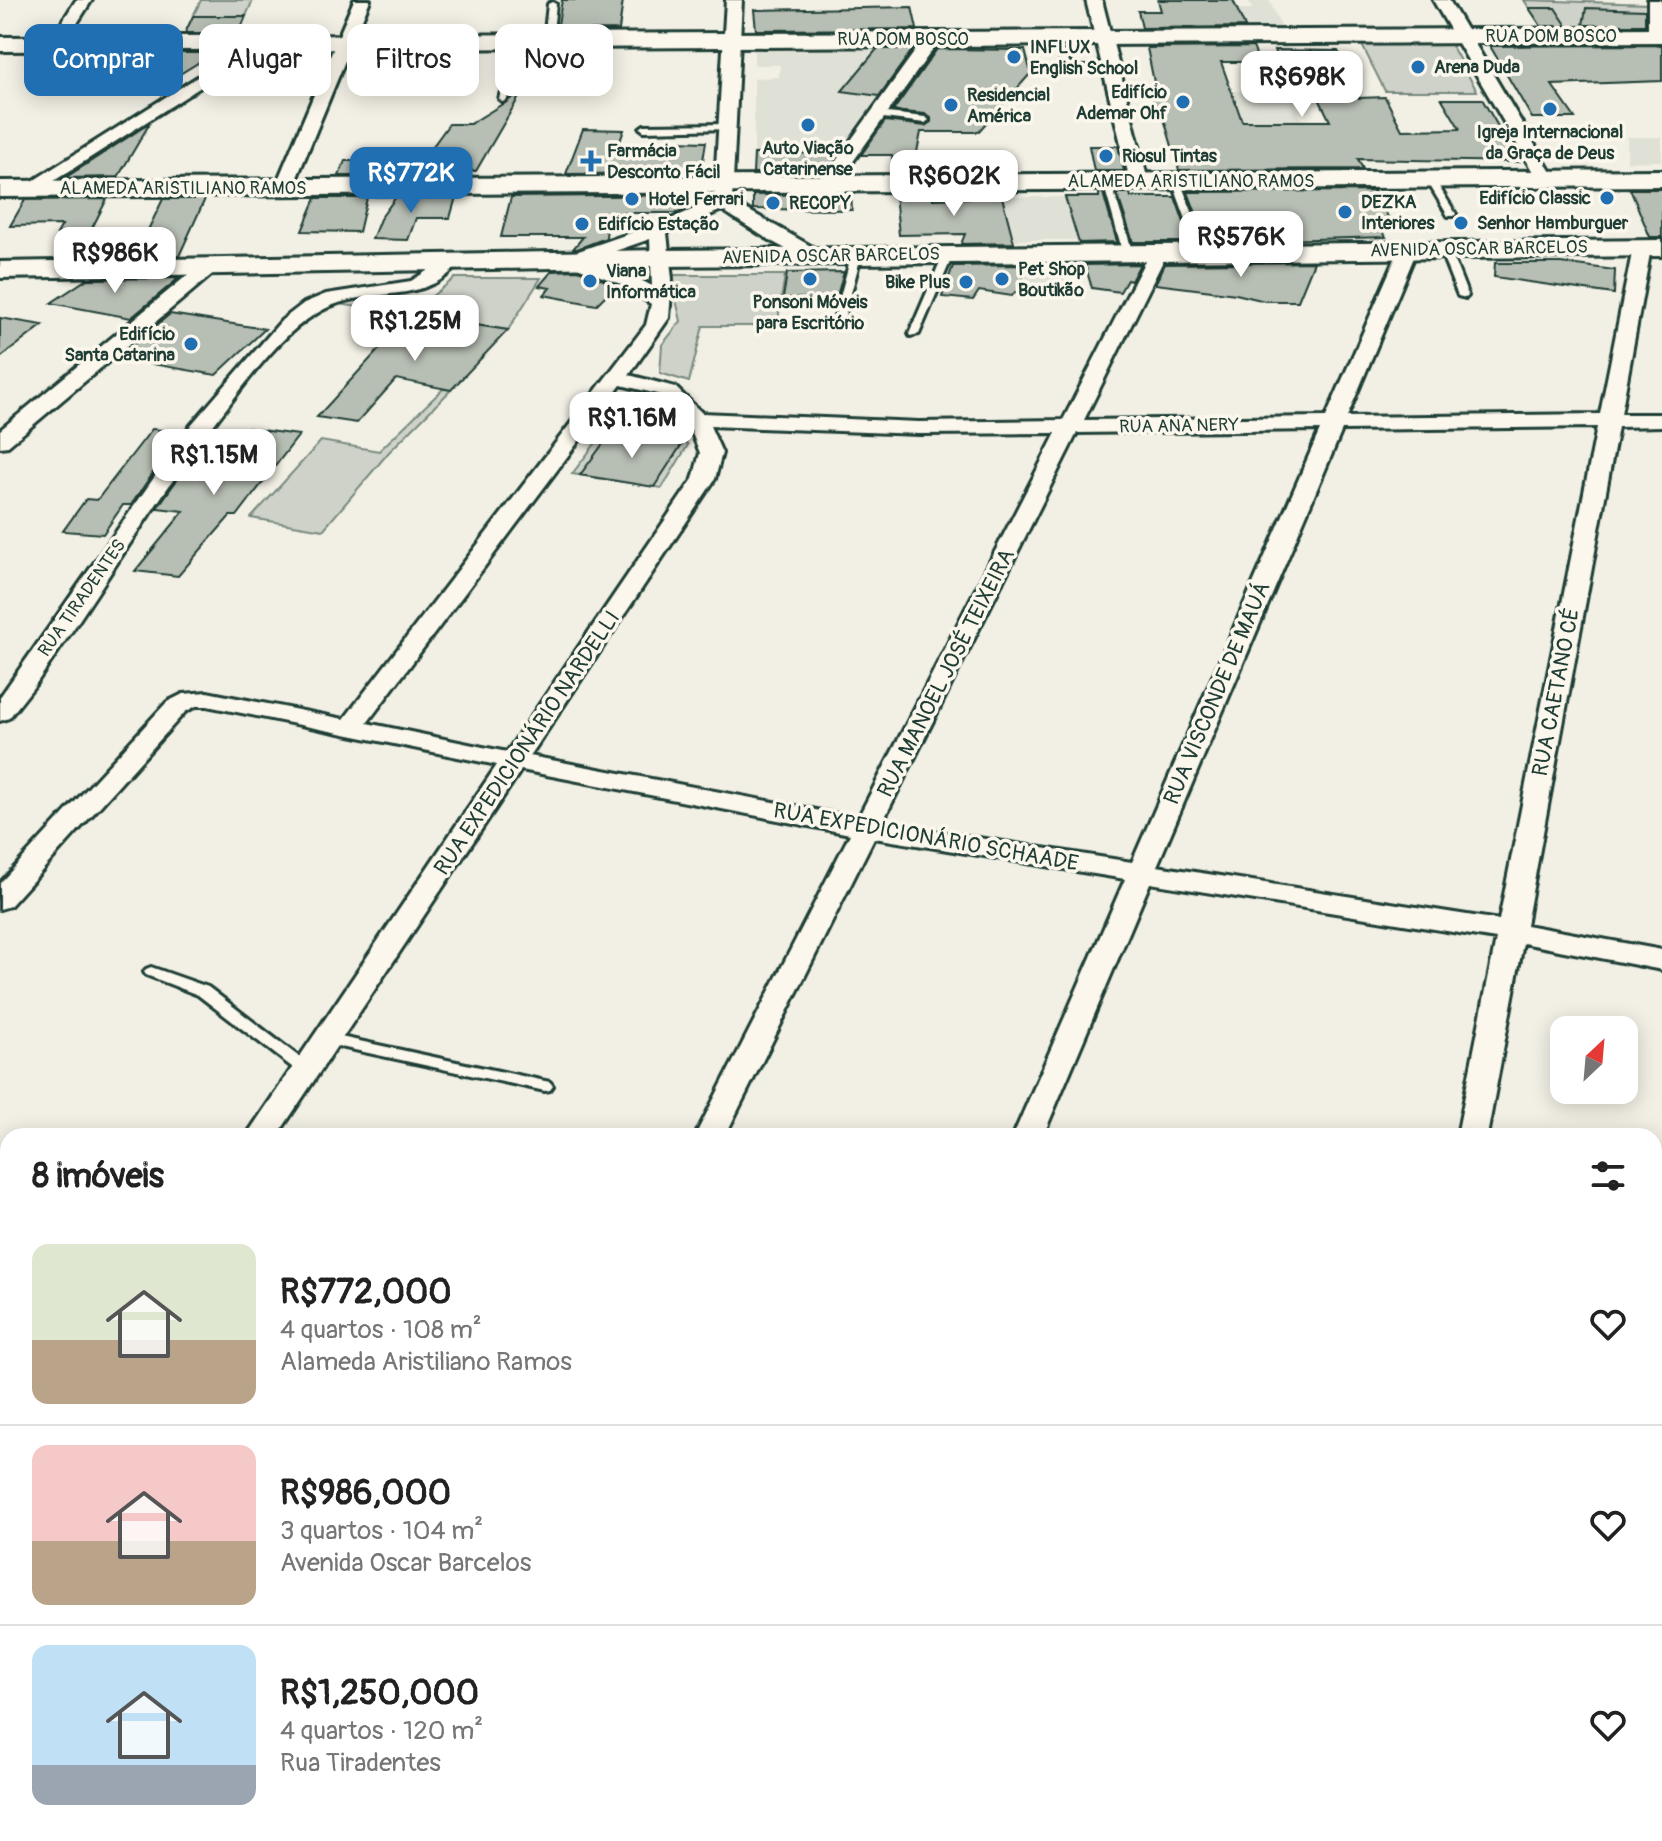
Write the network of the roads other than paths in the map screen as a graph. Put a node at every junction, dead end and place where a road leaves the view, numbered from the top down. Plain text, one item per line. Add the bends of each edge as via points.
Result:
1 (84, 0) edge
2 (362, 0) edge
3 (734, 0) edge
4 (1094, 0) edge
5 (1441, 0) edge
6 (1654, 3) dead end
7 (552, 4) dead end
8 (69, 24) edge
9 (550, 24) edge
10 (1659, 35) edge
11 (1462, 36) junction
12 (1104, 38) junction
13 (932, 39) junction
14 (732, 40) junction
15 (495, 41) edge
16 (613, 41) edge
17 (331, 42) edge
18 (346, 42) junction
19 (0, 44) edge
20 (24, 44) edge
21 (1062, 54) dead end
22 (1111, 69) junction
23 (199, 81) edge
24 (504, 96) edge
25 (503, 99) dead end
26 (878, 115) junction
27 (925, 120) dead end
28 (728, 127) junction
29 (644, 128) dead end
30 (1662, 178) edge
31 (1430, 179) junction
32 (1546, 179) junction
33 (1139, 181) junction
34 (1176, 181) junction
35 (1107, 182) junction
36 (829, 183) junction
37 (284, 187) junction
38 (0, 189) edge
39 (29, 189) junction
40 (724, 193) junction
41 (1451, 214) dead end
42 (659, 244) junction
43 (1652, 248) edge
44 (1408, 250) junction
45 (1445, 250) junction
46 (1203, 252) junction
47 (1128, 253) junction
48 (1158, 253) junction
49 (948, 255) junction
50 (856, 256) junction
51 (821, 257) junction
52 (574, 259) junction
53 (452, 261) junction
54 (209, 267) junction
55 (0, 270) edge
56 (1463, 296) dead end
57 (660, 302) junction
58 (837, 327) dead end
59 (914, 334) dead end
60 (617, 378) junction
61 (696, 419) junction
62 (1662, 420) edge
63 (1608, 421) junction
64 (1333, 424) junction
65 (1072, 427) junction
66 (0, 441) edge
67 (0, 713) edge
68 (351, 727) junction
69 (516, 760) junction
70 (866, 829) junction
71 (1139, 874) junction
72 (0, 900) edge
73 (1510, 929) junction
74 (1662, 960) edge
75 (151, 972) dead end
76 (327, 1039) junction
77 (306, 1070) junction
78 (545, 1086) dead end
79 (266, 1128) edge
80 (714, 1128) edge
81 (1031, 1128) edge
82 (1473, 1128) edge

1 - 8 street
2 - 18 street
3 - 14 street
4 - 12 street
5 - 11 street
6 - 10 street
7 - 9 lane
10 - 11 main road, RUA DOM BOSCO
11 - 12 main road, RUA DOM BOSCO
11 - 32 street
12 - 13 main road, RUA DOM BOSCO
12 - 22 street
13 - 14 main road, RUA DOM BOSCO
13 - 26 street
14 - 16 main road, RUA DOM BOSCO
14 - 28 street
15 - 18 main road, RUA DOM BOSCO
17 - 18 main road, RUA DOM BOSCO
18 - 37 street
19 - 20 main road, RUA DOM BOSCO
21 - 22 lane via 1065,63 1077,69
22 - 33 street
23 - 39 street
24 - 25 lane
26 - 27 lane
26 - 36 street
28 - 29 lane
28 - 40 street
30 - 32 main road, ALAMEDA ARISTILIANO RAMOS
31 - 32 main road, ALAMEDA ARISTILIANO RAMOS
31 - 34 main road, ALAMEDA ARISTILIANO RAMOS
31 - 41 lane
33 - 34 main road, ALAMEDA ARISTILIANO RAMOS
33 - 35 main road, ALAMEDA ARISTILIANO RAMOS
34 - 46 lane
35 - 36 main road, ALAMEDA ARISTILIANO RAMOS
35 - 47 lane
36 - 40 main road, ALAMEDA ARISTILIANO RAMOS
37 - 39 main road, ALAMEDA ARISTILIANO RAMOS
37 - 40 main road, ALAMEDA ARISTILIANO RAMOS
38 - 39 main road, ALAMEDA ARISTILIANO RAMOS
40 - 42 street
40 - 51 street via 772,233
42 - 51 main road, AVENIDA OSCAR BARCELOS
42 - 52 main road, AVENIDA OSCAR BARCELOS
42 - 57 street
43 - 45 main road, AVENIDA OSCAR BARCELOS
43 - 63 street, RUA CAETANO CÉ
44 - 45 main road, AVENIDA OSCAR BARCELOS
44 - 46 main road, AVENIDA OSCAR BARCELOS
44 - 64 street, RUA VISCONDE DE MAUÁ
45 - 56 lane
46 - 48 main road, AVENIDA OSCAR BARCELOS
47 - 48 main road, AVENIDA OSCAR BARCELOS
47 - 49 main road, AVENIDA OSCAR BARCELOS
48 - 65 street, RUA MANOEL JOSÉ TEIXEIRA
49 - 50 main road, AVENIDA OSCAR BARCELOS
49 - 59 lane
50 - 51 main road, AVENIDA OSCAR BARCELOS
50 - 58 lane
52 - 53 main road, AVENIDA OSCAR BARCELOS
52 - 57 street via 628,278
53 - 54 main road, AVENIDA OSCAR BARCELOS
53 - 67 street, RUA TIRADENTES via 429,283 342,294 308,308 291,322 211,416
54 - 55 main road, AVENIDA OSCAR BARCELOS
54 - 66 street
57 - 60 street via 659,320
60 - 61 street, RUA EXPEDICIONÁRIO NARDELLI via 668,391
60 - 68 street
61 - 65 street, RUA ANA NERY via 919,428
61 - 69 street, RUA EXPEDICIONÁRIO NARDELLI via 711,453 700,487
62 - 63 street, RUA ANA NERY
63 - 64 street, RUA ANA NERY
63 - 73 street, RUA CAETANO CÉ
64 - 65 street, RUA ANA NERY
64 - 71 street, RUA VISCONDE DE MAUÁ
65 - 70 street, RUA MANOEL JOSÉ TEIXEIRA
68 - 69 street, RUA EXPEDICIONÁRIO SCHAADE
68 - 72 street, RUA EXPEDICIONÁRIO SCHAADE via 192,699 176,707
69 - 70 street, RUA EXPEDICIONÁRIO SCHAADE
69 - 76 street, RUA EXPEDICIONÁRIO NARDELLI
70 - 71 street, RUA EXPEDICIONÁRIO SCHAADE
70 - 80 street, RUA MANOEL JOSÉ TEIXEIRA
71 - 73 street, RUA EXPEDICIONÁRIO SCHAADE
71 - 81 street, RUA VISCONDE DE MAUÁ
73 - 74 street, RUA EXPEDICIONÁRIO SCHAADE
73 - 82 street, RUA CAETANO CÉ
75 - 77 lane via 203,991
76 - 77 street, RUA EXPEDICIONÁRIO NARDELLI
76 - 78 lane
77 - 79 street, RUA EXPEDICIONÁRIO NARDELLI

